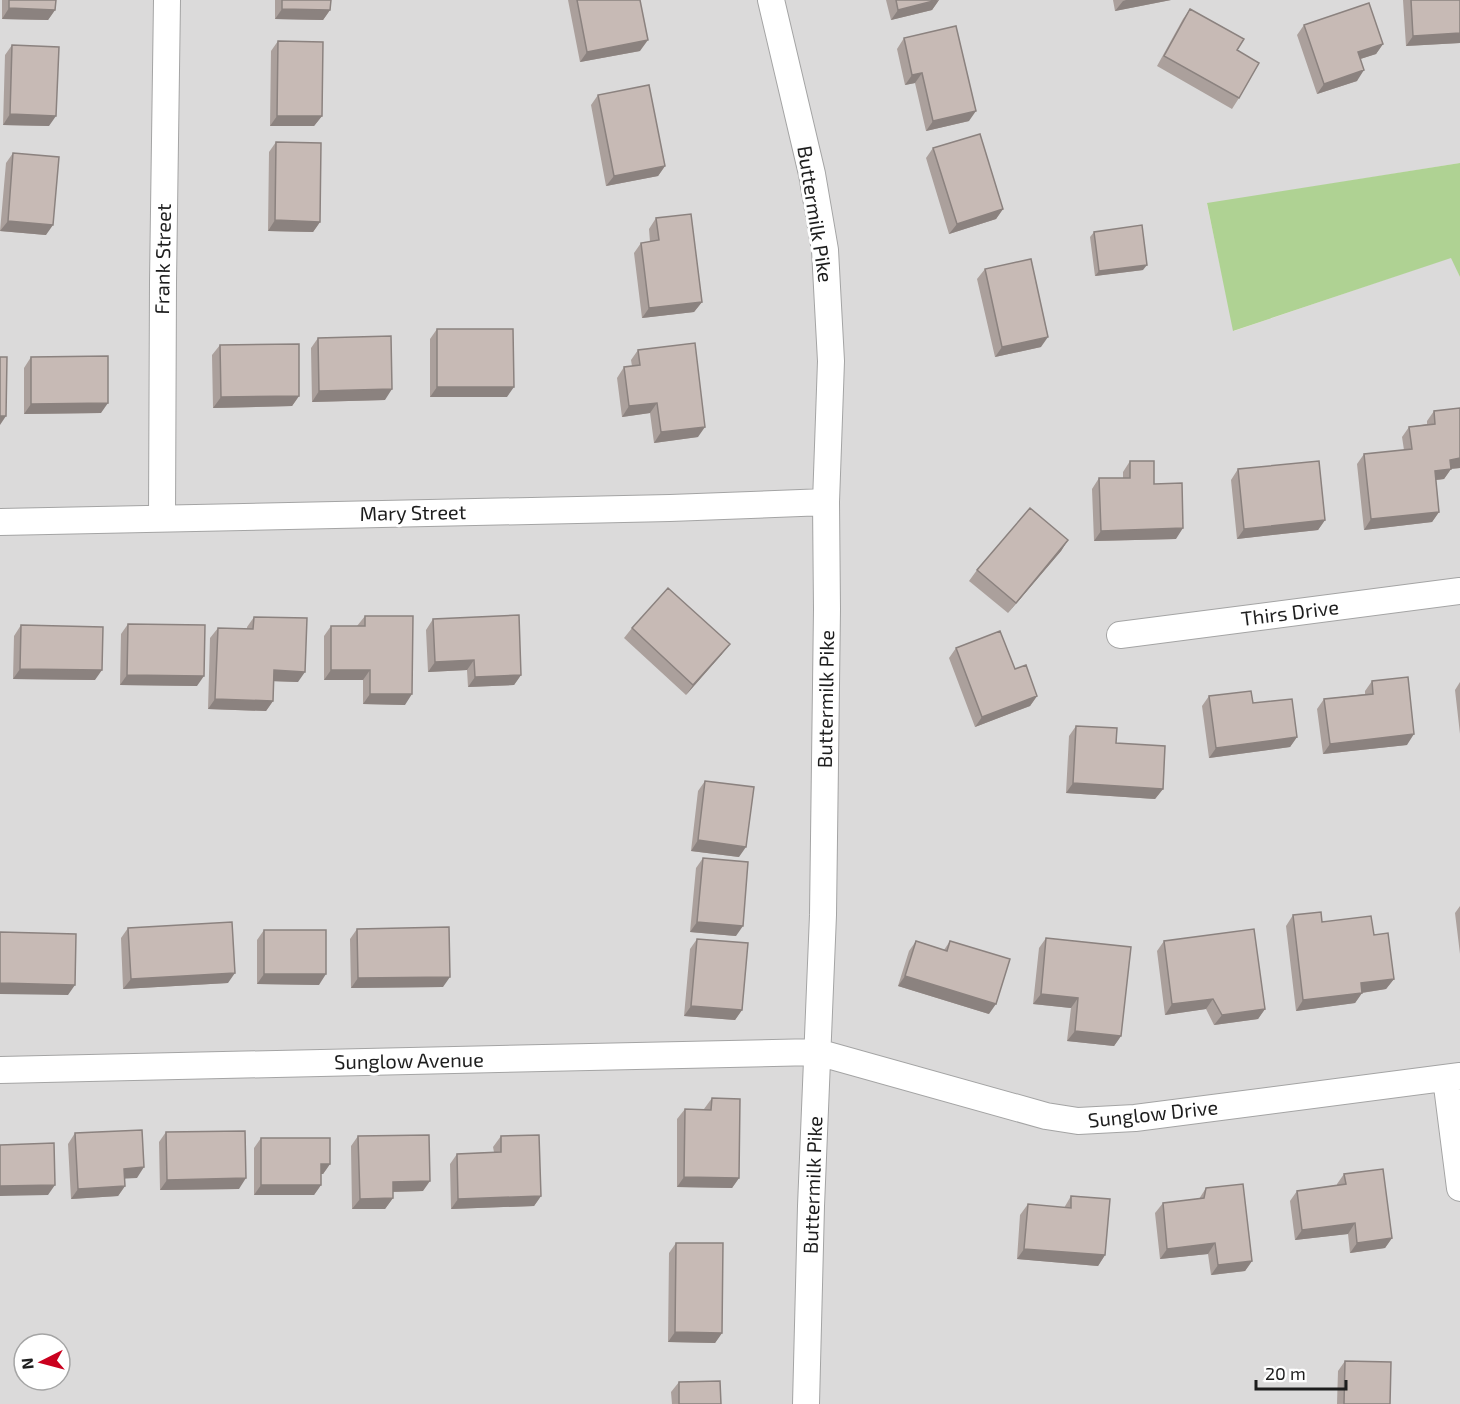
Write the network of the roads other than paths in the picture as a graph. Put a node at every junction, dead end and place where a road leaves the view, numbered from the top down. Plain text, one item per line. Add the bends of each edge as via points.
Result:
1 (167, 0) edge
2 (771, 0) edge
3 (826, 502) junction
4 (162, 518) junction
5 (0, 522) edge
6 (1460, 591) edge
7 (1120, 635) dead end
8 (818, 1052) junction
9 (0, 1070) edge
10 (1453, 1077) edge
11 (1460, 1188) edge
12 (806, 1404) edge

1 - 4 street, Frank Street
2 - 3 street, Buttermilk Pike via 812,174 825,250 831,361
3 - 4 street, Mary Street
3 - 8 street, Buttermilk Pike via 823,915
4 - 5 street, Mary Street
6 - 7 street, Thirs Drive
8 - 9 street, Sunglow Avenue
8 - 10 street, Sunglow Drive via 1046,1116 1078,1121 1135,1118
8 - 12 street, Buttermilk Pike
10 - 11 street

